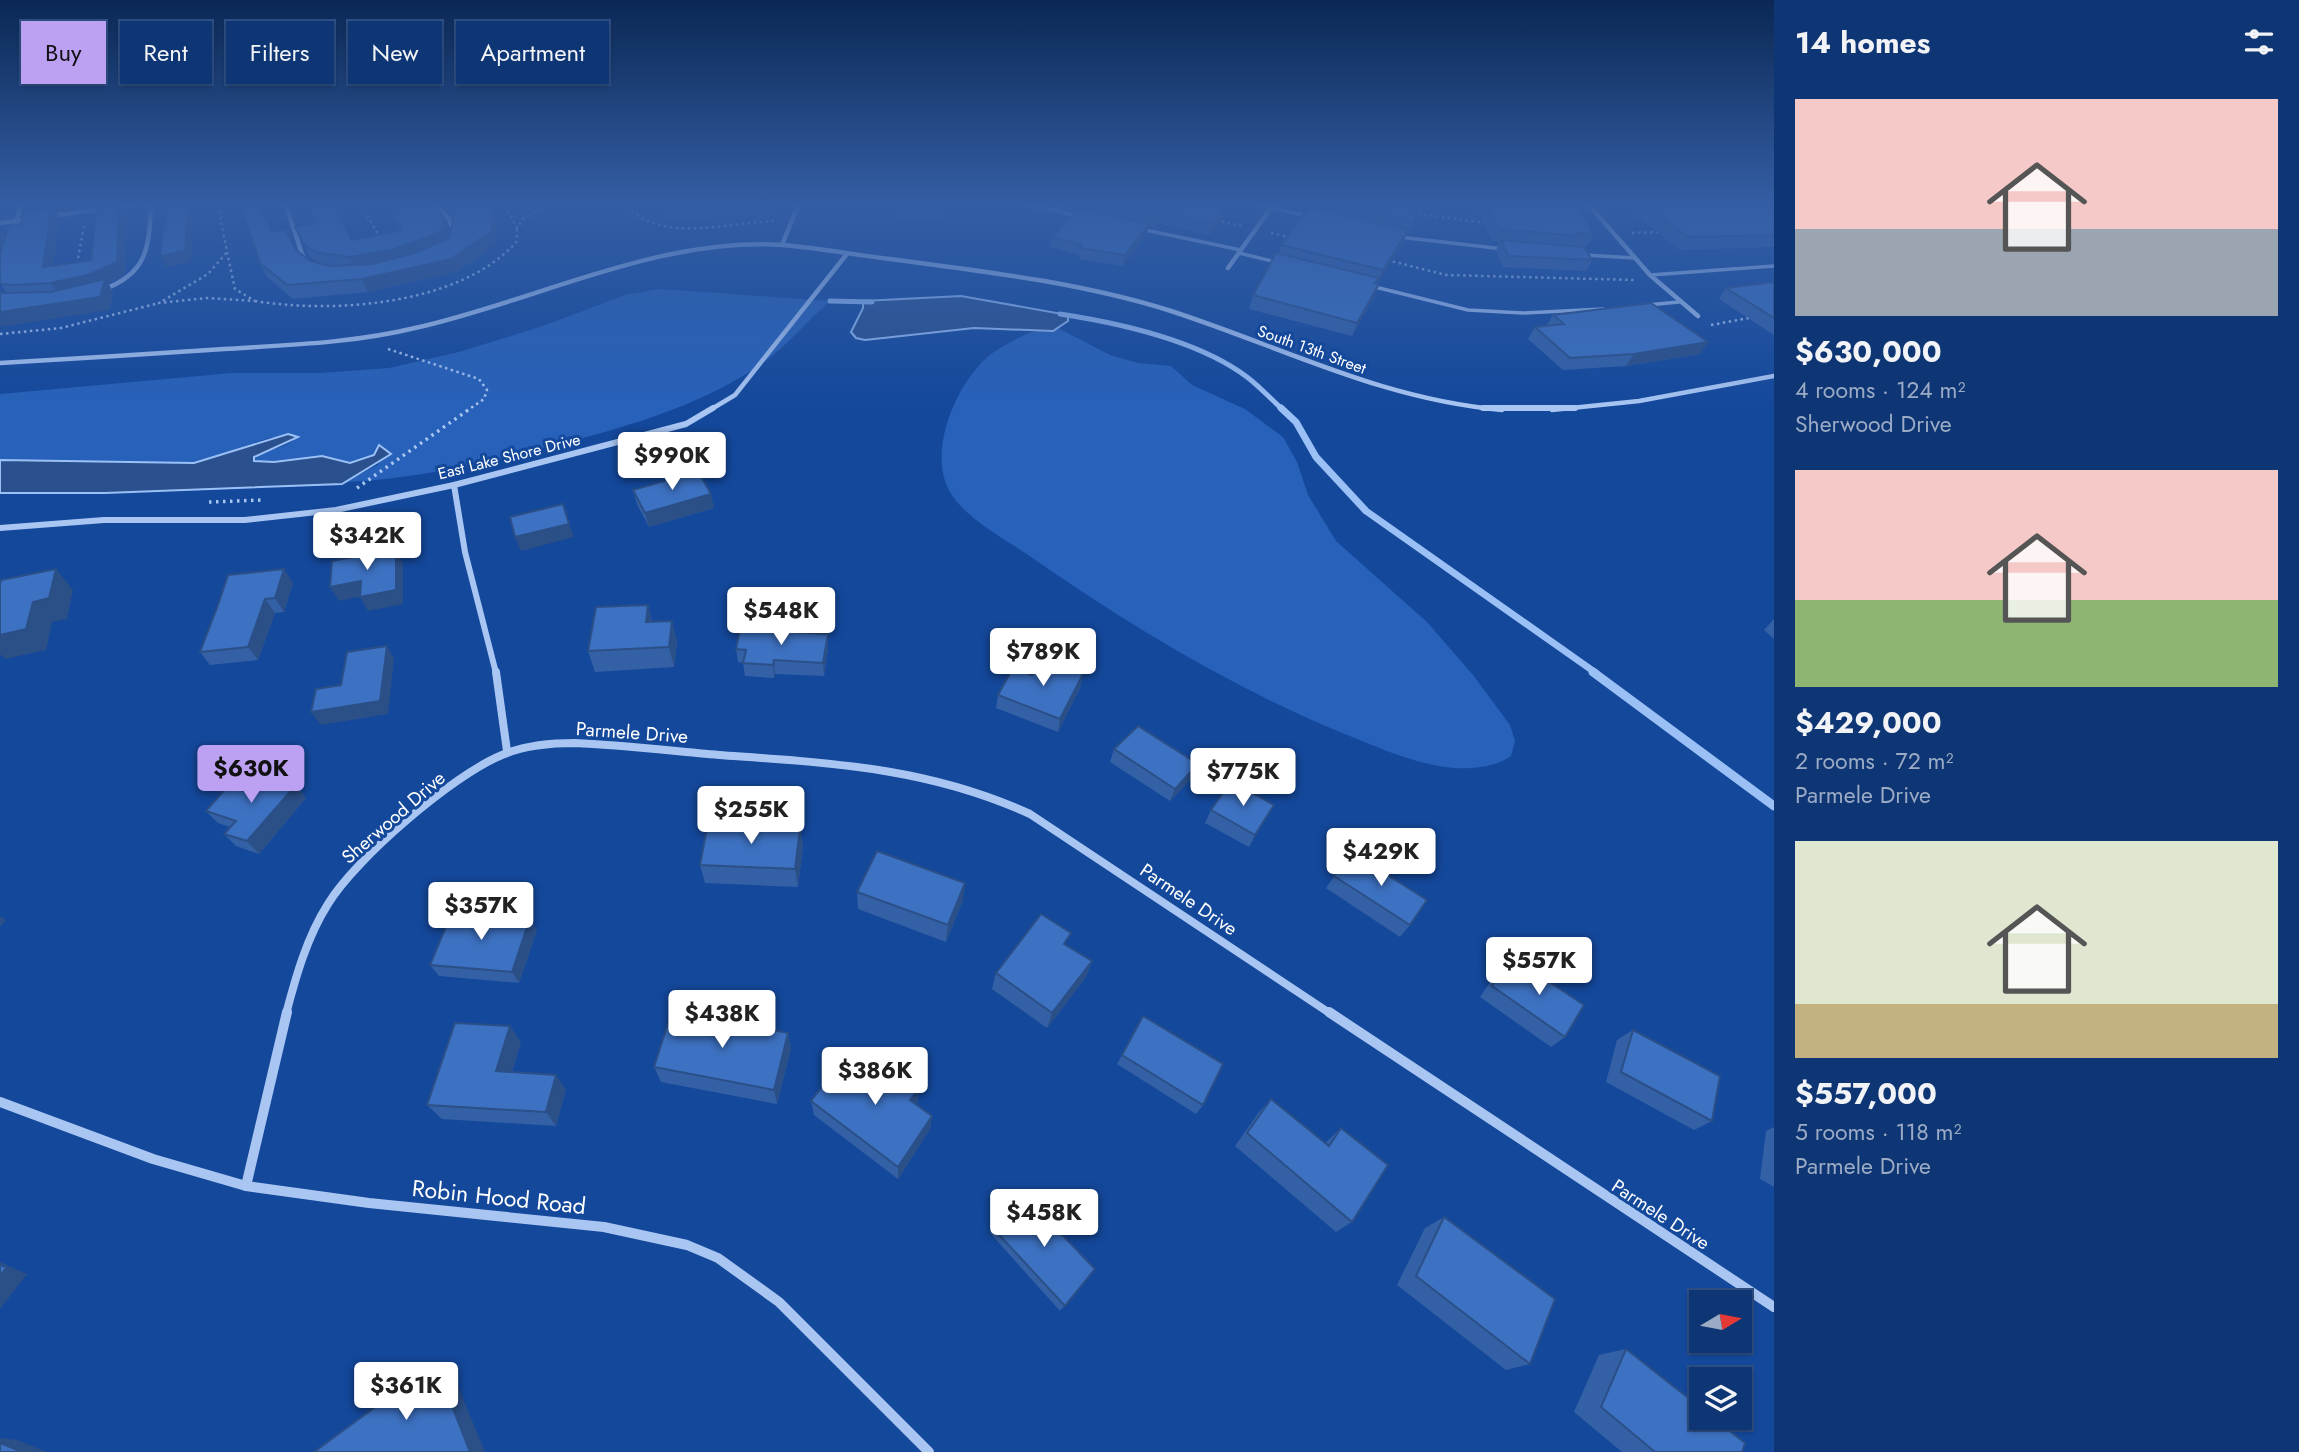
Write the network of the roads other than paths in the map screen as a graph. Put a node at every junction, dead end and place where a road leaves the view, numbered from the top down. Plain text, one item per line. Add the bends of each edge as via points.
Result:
1 (134, 273) edge
2 (603, 273) edge
3 (832, 273) edge
4 (970, 273) edge
5 (1681, 273) edge
6 (1650, 275) joint
7 (1360, 283) edge
8 (92, 292) edge
9 (1679, 302) junction
10 (1645, 305) edge
11 (1609, 309) edge
12 (1698, 316) dead end
13 (0, 363) edge
14 (1773, 377) edge
15 (454, 485) junction
16 (0, 528) edge
17 (507, 751) junction
18 (0, 1102) edge
19 (246, 1186) junction
20 (1774, 1307) edge
21 (929, 1452) edge

1 - 8 street via 123,282
2 - 13 street via 416,328 365,338
3 - 15 street, East Lake Shore Drive via 750,378 710,412 634,439
4 - 14 street, South 13th Street via 1133,300 1378,387 1478,409 1570,411
5 - 6 lane
6 - 9 street
7 - 11 lane via 1468,310
9 - 10 lane
9 - 12 street
15 - 16 street, East Lake Shore Drive via 286,517 104,520
15 - 17 street via 477,605 502,689
17 - 19 street, Sherwood Drive via 431,802 368,856 321,916 289,997
17 - 20 street, Parmele Drive via 555,742 838,761 907,771 1006,801 1079,844
18 - 19 street, Robin Hood Road via 153,1159
19 - 21 street, Robin Hood Road via 604,1227 687,1245 718,1258 779,1302

